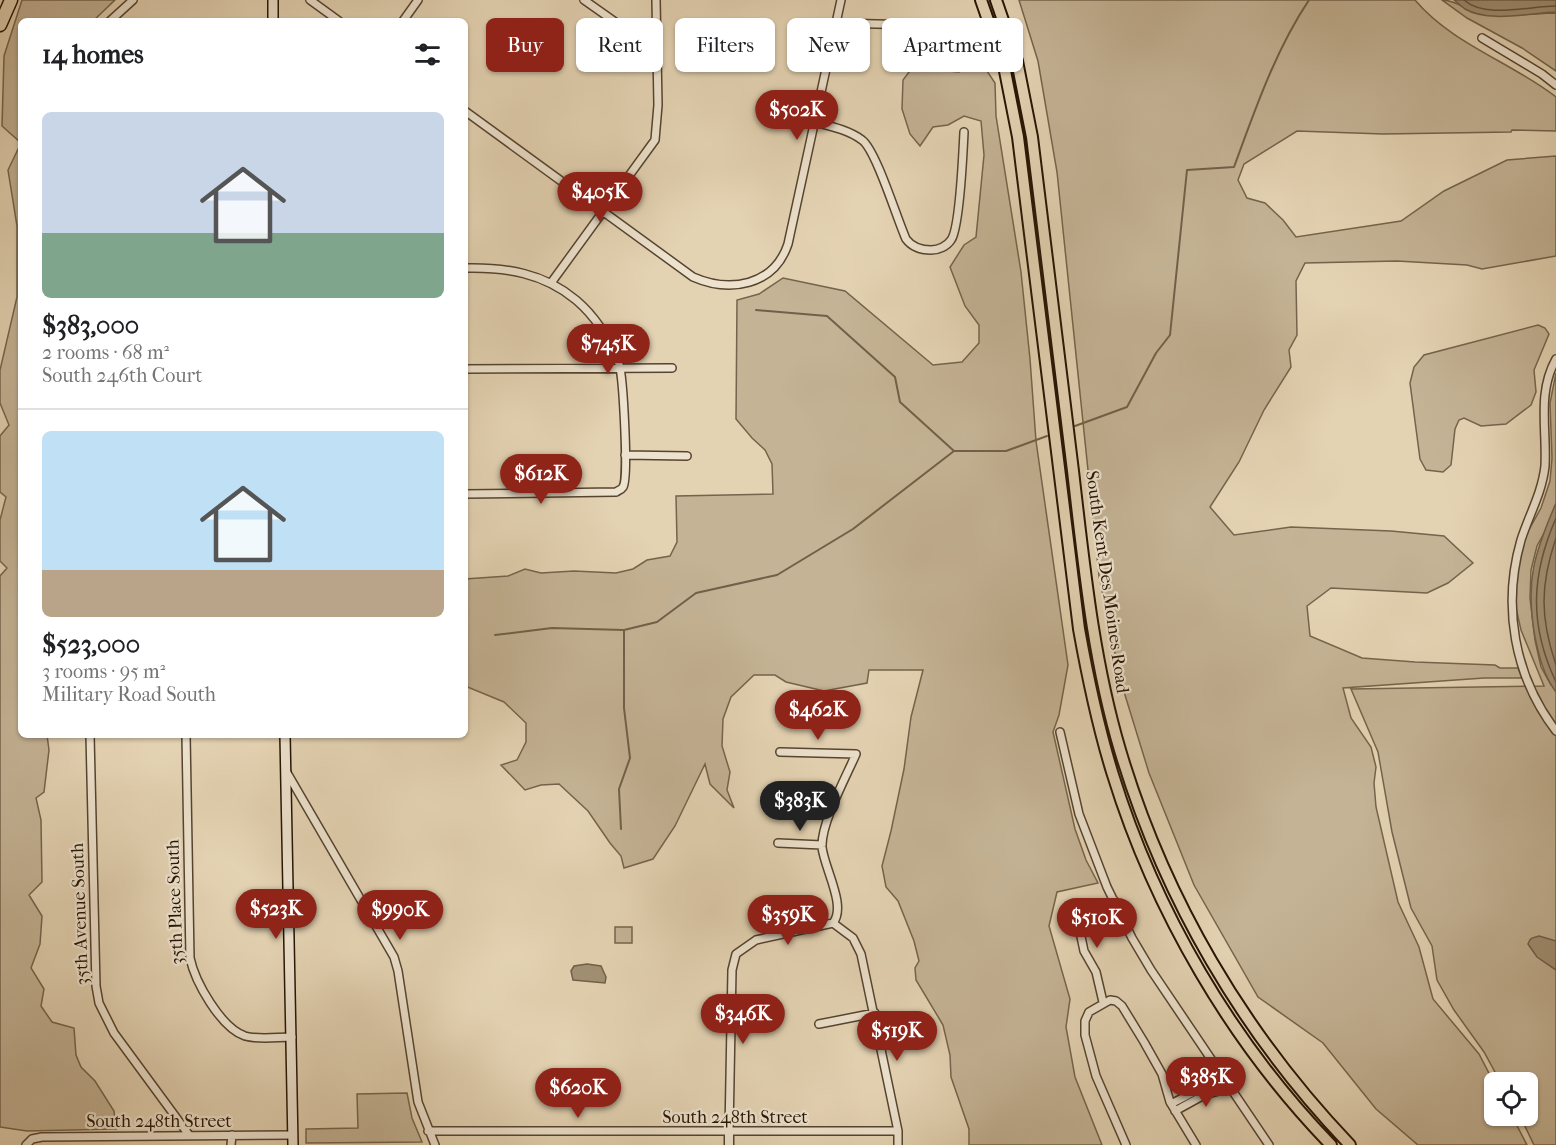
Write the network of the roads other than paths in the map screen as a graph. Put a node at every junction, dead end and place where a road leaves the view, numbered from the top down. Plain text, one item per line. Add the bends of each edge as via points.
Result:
1 (11, 0) edge
2 (133, 0) edge
3 (273, 0) edge
4 (310, 0) edge
5 (418, 0) edge
6 (584, 0) edge
7 (656, 0) edge
8 (841, 0) edge
9 (981, 0) edge
10 (996, 0) edge
11 (114, 18) edge
12 (273, 18) edge
13 (335, 18) edge
14 (405, 18) edge
15 (610, 18) edge
16 (656, 18) edge
17 (837, 18) edge
18 (0, 25) edge
19 (1482, 38) dead end
20 (656, 72) edge
21 (825, 72) edge
22 (1556, 85) edge
23 (468, 115) edge
24 (814, 122) junction
25 (964, 132) dead end
26 (604, 210) junction
27 (468, 268) edge
28 (551, 284) junction
29 (1556, 359) edge
30 (620, 368) junction
31 (672, 368) dead end
32 (468, 369) edge
33 (625, 455) junction
34 (687, 456) dead end
35 (468, 494) edge
36 (1556, 731) edge
37 (1060, 732) dead end
38 (90, 738) edge
39 (186, 738) edge
40 (285, 738) edge
41 (780, 752) dead end
42 (286, 770) junction
43 (778, 843) dead end
44 (822, 845) junction
45 (1114, 900) junction
46 (833, 923) junction
47 (1103, 1002) junction
48 (875, 1013) junction
49 (819, 1024) dead end
50 (292, 1037) junction
51 (1228, 1085) junction
52 (1173, 1108) junction
53 (428, 1131) junction
54 (898, 1131) junction
55 (729, 1132) junction
56 (189, 1135) junction
57 (232, 1135) junction
58 (293, 1140) edge
59 (27, 1144) edge
60 (231, 1145) edge
61 (435, 1145) edge
62 (729, 1145) edge
63 (898, 1145) edge
64 (1126, 1145) edge
65 (1196, 1145) edge
66 (1269, 1145) edge
67 (1331, 1145) edge
68 (1350, 1145) edge

1 - 18 highway
2 - 11 street
3 - 12 main road
4 - 13 street
5 - 14 street
6 - 15 street
7 - 16 street
8 - 17 street
9 - 67 highway, South Kent Des Moines Road via 1004,66 1018,137 1079,629 1111,768 1143,855 1191,955 1251,1049
10 - 68 highway, South Kent Des Moines Road via 1017,61 1032,137 1089,604 1122,757 1162,864 1218,974 1289,1076
19 - 22 street
20 - 26 street via 655,140
21 - 24 street
23 - 26 street
24 - 25 street via 864,141 906,239 929,250 941,248 953,238
24 - 26 street via 785,253 766,276 750,283 721,285 693,277
26 - 28 street
27 - 28 street via 526,273
28 - 30 street via 589,313 611,345
29 - 36 street via 1544,398 1542,487 1520,544 1511,604 1525,674 1541,710
30 - 31 street
30 - 32 street
30 - 33 street
33 - 34 street
33 - 35 street via 624,485 616,492
37 - 45 street via 1079,814
38 - 56 street, 35th Avenue South via 99,1003 114,1033
39 - 50 street, 35th Place South via 193,972 215,1008 237,1032 251,1037
40 - 42 main road
41 - 44 street via 856,754 831,812
42 - 50 main road
42 - 53 street via 394,957 418,1102
43 - 44 street
44 - 46 street via 838,904
45 - 47 street via 1089,907 1079,927
45 - 51 street via 1142,954
46 - 48 street via 858,945
46 - 55 street via 756,940 736,954 732,969
47 - 52 street via 1114,1000 1126,1011 1158,1066
47 - 64 street via 1087,1016 1086,1040 1096,1076
48 - 49 street
48 - 54 street
50 - 58 main road
51 - 52 street via 1194,1092
51 - 66 street
52 - 65 street
53 - 55 street, South 248th Street
53 - 61 street
54 - 55 street, South 248th Street
54 - 63 street
55 - 62 street
56 - 57 street, South 248th Street
56 - 59 street, South 248th Street via 42,1137
57 - 58 street, South 248th Street
57 - 60 street

